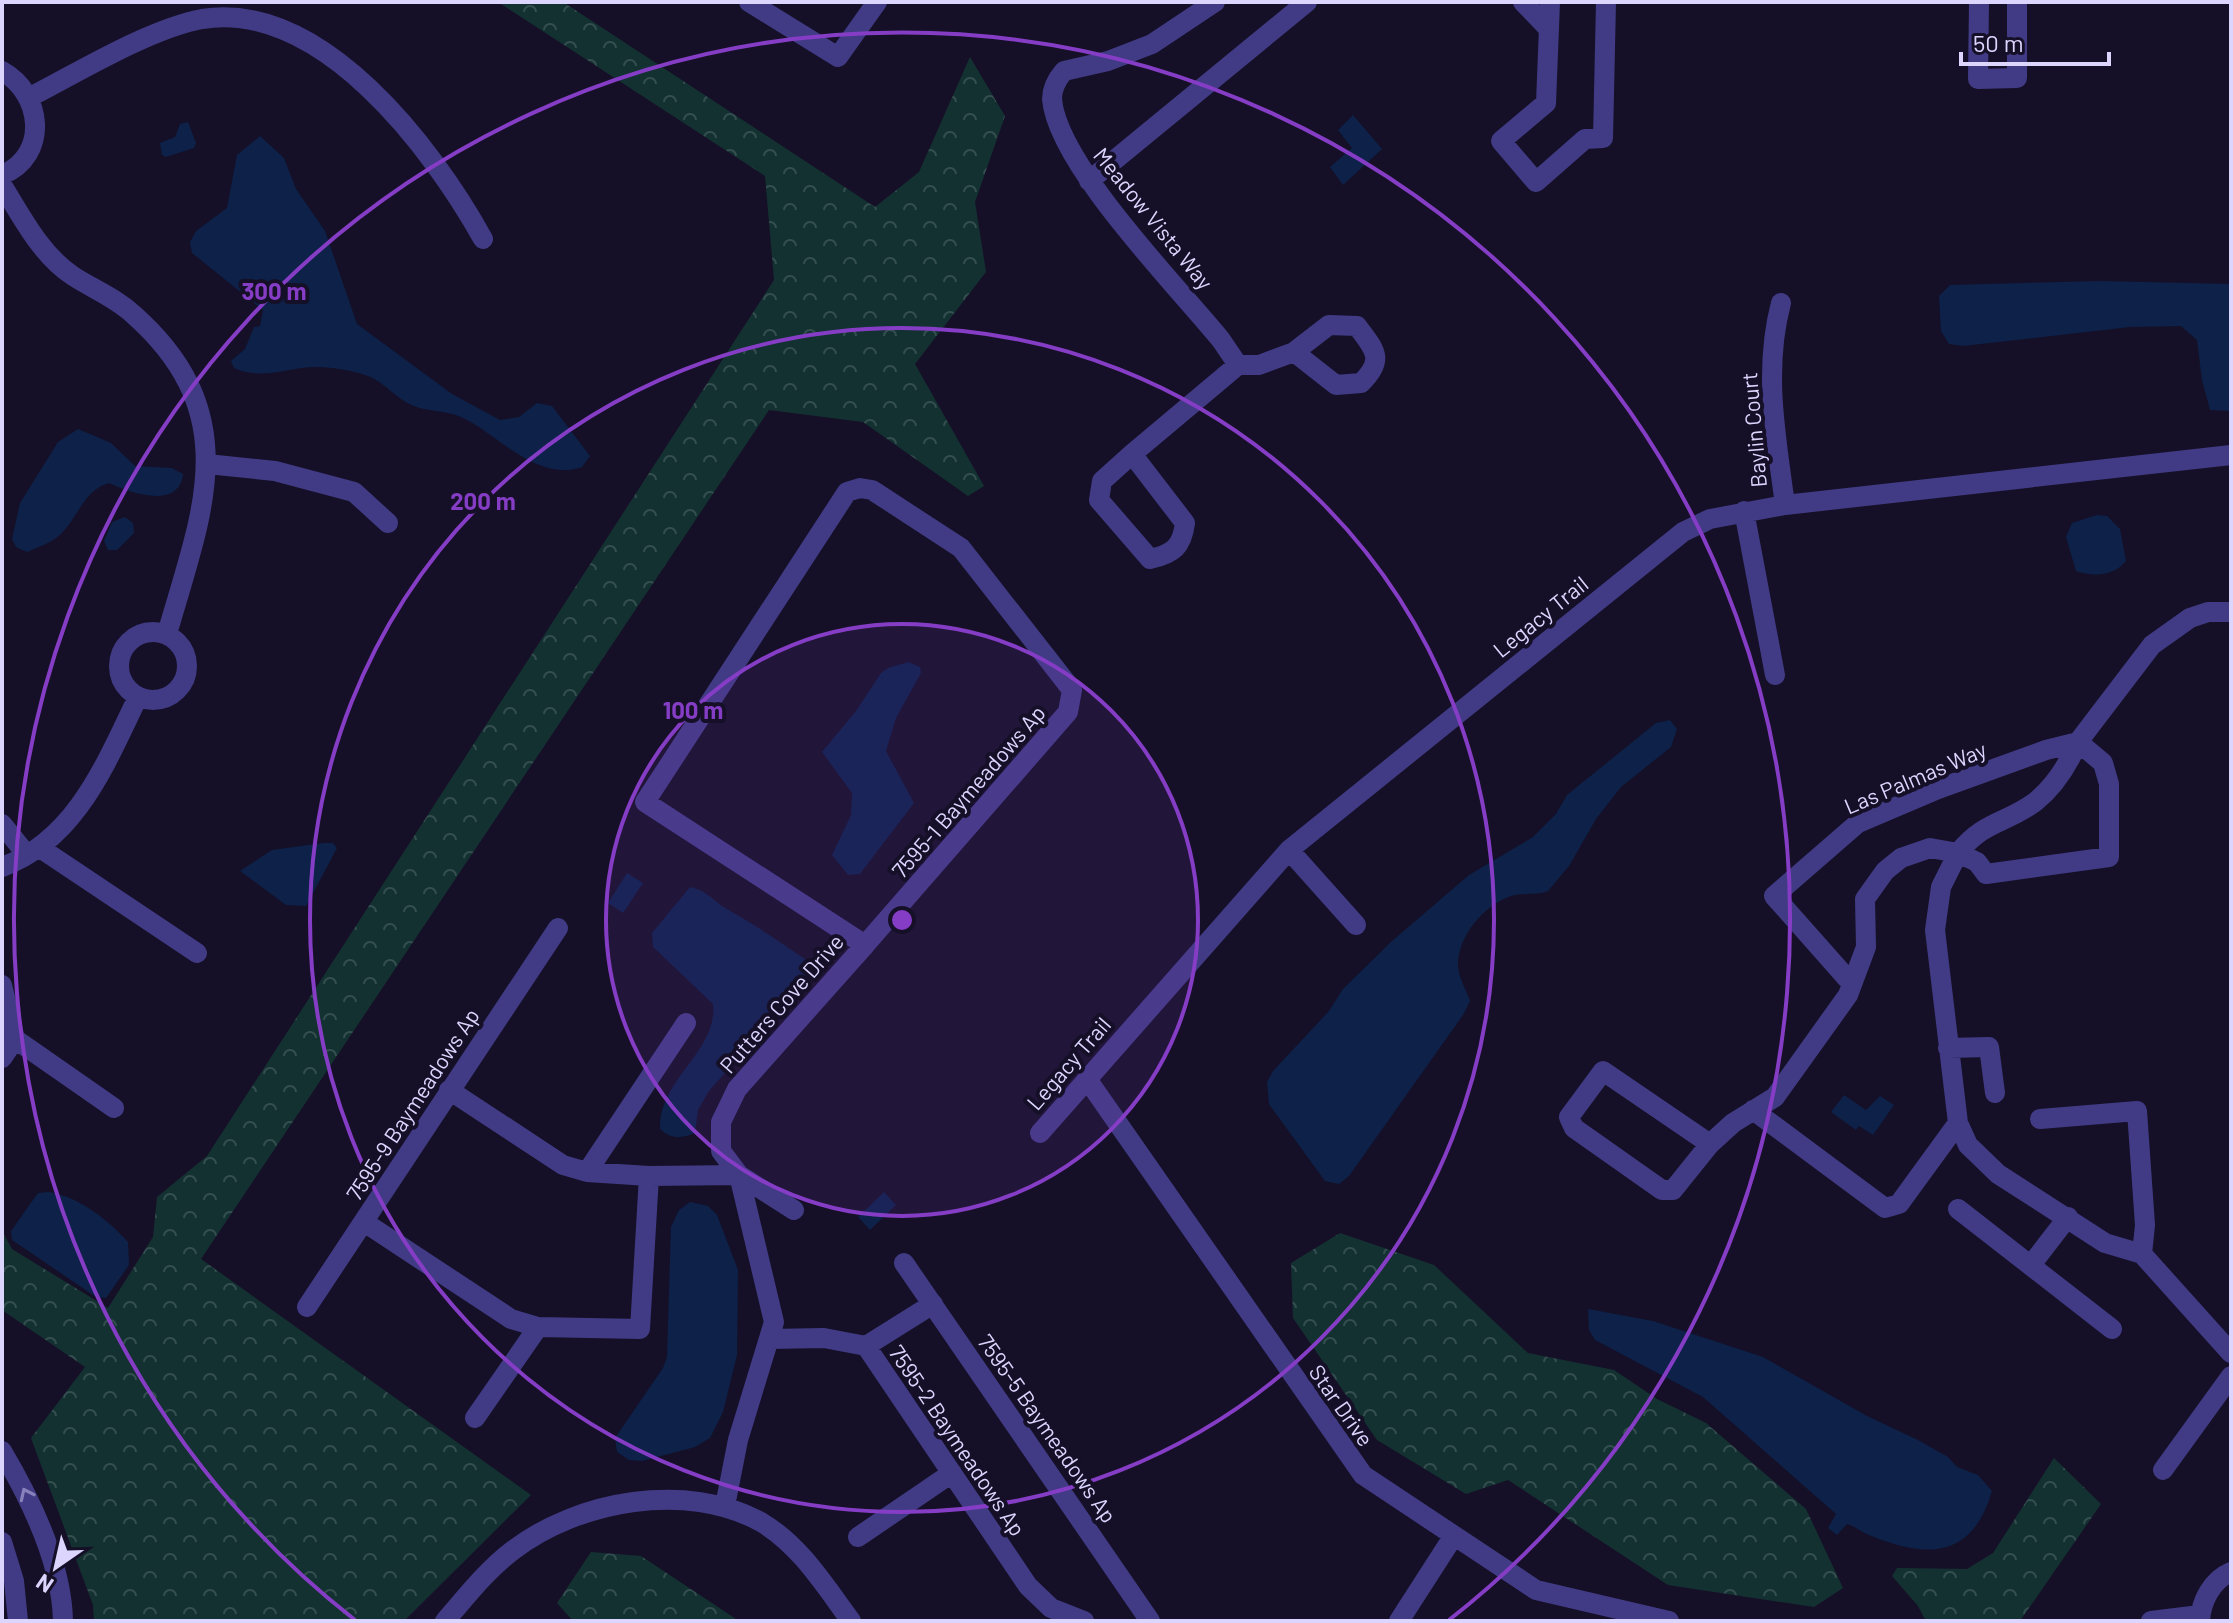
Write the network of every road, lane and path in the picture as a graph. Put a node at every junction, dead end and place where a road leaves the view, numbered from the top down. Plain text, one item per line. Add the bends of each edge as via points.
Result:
1 (749, 2) edge
2 (877, 2) edge
3 (1215, 2) edge
4 (1307, 2) edge
5 (1523, 2) edge
6 (1550, 2) edge
7 (1606, 2) edge
8 (1979, 2) edge
9 (2017, 2) edge
10 (1549, 29) junction
11 (2, 71) edge
12 (30, 97) junction
13 (2, 175) edge
14 (1089, 181) junction
15 (2, 185) edge
16 (483, 239) dead end
17 (1781, 303) dead end
18 (1294, 352) dead end
19 (1238, 365) junction
20 (1132, 454) junction
21 (2231, 455) edge
22 (207, 464) junction
23 (1785, 505) junction
24 (1744, 511) junction
25 (388, 523) dead end
26 (2231, 612) edge
27 (167, 634) junction
28 (1775, 675) dead end
29 (138, 697) junction
30 (2078, 742) junction
31 (2, 824) edge
32 (1289, 850) junction
33 (34, 852) junction
34 (1958, 853) junction
35 (2, 867) edge
36 (1356, 925) dead end
37 (558, 928) dead end
38 (865, 945) junction
39 (197, 953) dead end
40 (1852, 984) junction
41 (2, 985) edge
42 (686, 1023) dead end
43 (15, 1039) junction
44 (1948, 1048) junction
45 (2, 1058) edge
46 (1087, 1079) junction
47 (449, 1090) junction
48 (1995, 1093) dead end
49 (114, 1108) dead end
50 (1753, 1110) junction
51 (2040, 1119) dead end
52 (1958, 1123) junction
53 (1040, 1133) dead end
54 (1710, 1144) junction
55 (587, 1172) junction
56 (739, 1175) junction
57 (649, 1176) junction
58 (1958, 1209) dead end
59 (794, 1210) dead end
60 (2068, 1217) junction
61 (364, 1222) junction
62 (2142, 1254) junction
63 (904, 1263) dead end
64 (2031, 1265) junction
65 (933, 1304) junction
66 (307, 1307) dead end
67 (538, 1327) junction
68 (2112, 1329) dead end
69 (770, 1339) junction
70 (866, 1346) junction
71 (2231, 1353) edge
72 (2231, 1376) edge
73 (475, 1418) dead end
74 (2, 1451) edge
75 (2163, 1470) dead end
76 (952, 1473) junction
77 (725, 1506) junction
78 (858, 1537) dead end
79 (1453, 1537) junction
80 (2, 1542) edge
81 (2231, 1572) edge
82 (2200, 1618) edge
83 (18, 1621) edge
84 (63, 1621) edge
85 (445, 1621) edge
86 (851, 1621) edge
87 (1084, 1621) edge
88 (1150, 1621) edge
89 (1399, 1621) edge
90 (1669, 1621) edge
91 (2151, 1621) edge

1 - 2 street via 838,57
3 - 14 street, Meadow Vista Way via 1152,44 1064,71 1058,78 1052,100 1065,140
4 - 14 street
5 - 10 street
6 - 10 street
7 - 10 street via 1603,138 1585,139 1536,182 1501,141 1546,103
8 - 9 street via 1978,79 2017,78
11 - 12 street
12 - 13 street via 36,128 32,146
12 - 16 street via 174,26 203,18 258,20 311,43 367,84 407,124 457,192
14 - 19 street, Meadow Vista Way
15 - 22 street via 49,255 134,314 180,367 197,403
17 - 23 street, Baylin Court via 1770,376
18 - 19 street via 1259,365
19 - 20 street
20 - 20 street via 1102,481 1099,500 1150,559 1169,555 1183,541 1185,523
21 - 23 street, Legacy Trail
22 - 25 street via 275,471 354,492
22 - 27 street via 201,522
23 - 24 street, Legacy Trail
24 - 28 street
24 - 32 street, Legacy Trail via 1683,532
26 - 30 street via 2190,618 2152,645
27 - 29 street via 133,638 120,656 120,675
27 - 29 street via 187,659 185,681 170,697
29 - 33 street via 65,826
30 - 34 street via 2066,768 2035,802 1975,832
30 - 34 street via 2103,763 2109,784 2109,857 1986,874 1977,862
30 - 40 street, Las Palmas Way via 1938,789 1858,823 1774,896
31 - 33 street
32 - 36 street
32 - 46 street, Legacy Trail
33 - 35 street
33 - 39 street
34 - 40 street via 1930,848 1901,858 1885,871 1865,899 1866,947
34 - 44 street via 1936,910
37 - 47 street, 7595-9 Baymeadows Ap
38 - 38 street, 7595-1 Baymeadows Ap via 1068,712 1072,690 961,548 872,490 860,488 847,492 645,802
38 - 56 street, Putters Cove Drive via 726,1106 721,1151
40 - 50 street via 1775,1097
41 - 43 street
42 - 55 street
43 - 45 street
43 - 49 street
44 - 48 street via 1989,1047
44 - 52 street
46 - 53 street, Legacy Trail
46 - 79 street, Star Drive via 1349,1458 1380,1489
47 - 55 street via 563,1165
47 - 61 street, 7595-9 Baymeadows Ap
50 - 52 street via 1885,1208 1899,1204
50 - 54 street
51 - 62 street via 2137,1111 2145,1225
52 - 60 street via 1981,1160
54 - 54 street via 1673,1190 1662,1190 1574,1128 1569,1117 1603,1071
55 - 57 street
56 - 57 street
56 - 59 street
56 - 69 street, Putters Cove Drive via 769,1294 774,1322
57 - 67 street via 640,1329
58 - 64 street
60 - 62 street via 2105,1243
60 - 64 street
61 - 66 street, 7595-9 Baymeadows Ap
61 - 67 street via 511,1319
62 - 71 street
63 - 65 street, 7595-5 Baymeadows Ap
64 - 68 street
65 - 70 street
65 - 88 street, 7595-5 Baymeadows Ap
67 - 73 street
69 - 70 street, 7595-2 Baymeadows Ap via 824,1338
69 - 77 street, Putters Cove Drive via 738,1440
70 - 76 street, 7595-2 Baymeadows Ap
72 - 75 street
84 -> 74 street via 63,1596 27,1493
76 - 78 street
76 - 87 street, 7595-2 Baymeadows Ap via 1035,1595
77 - 85 street via 684,1500 591,1512 514,1549 472,1587
77 - 86 street via 763,1523 803,1556
79 - 89 street
79 - 90 street, Star Drive via 1536,1590
80 - 83 street via 14,1581
81 - 82 street via 2212,1587
82 - 91 street

